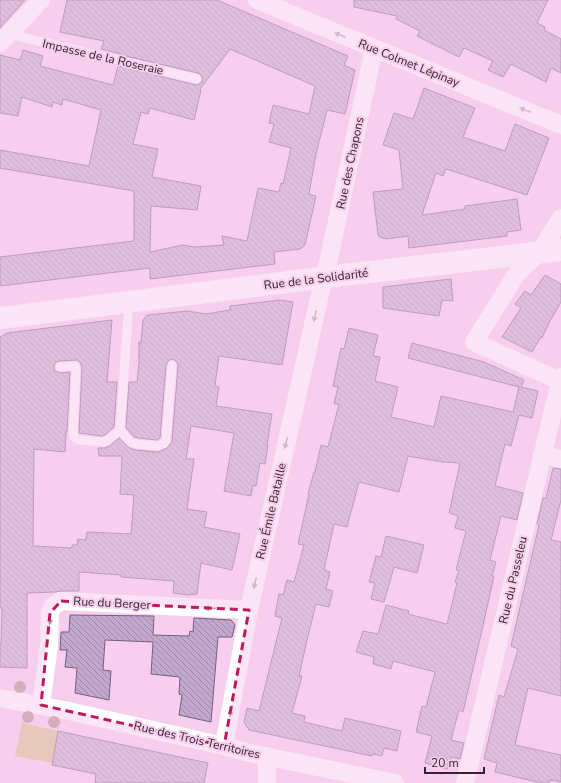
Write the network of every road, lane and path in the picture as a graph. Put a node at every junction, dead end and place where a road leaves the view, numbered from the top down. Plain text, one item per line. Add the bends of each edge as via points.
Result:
1 (41, 0) edge
2 (257, 0) edge
3 (4, 39) edge
4 (374, 49) junction
5 (197, 79) dead end
6 (561, 125) edge
7 (561, 218) edge
8 (561, 250) edge
9 (539, 253) junction
10 (324, 278) junction
11 (129, 302) junction
12 (0, 318) edge
13 (172, 365) dead end
14 (60, 367) dead end
15 (561, 379) edge
16 (120, 430) junction
17 (542, 455) junction
18 (561, 459) edge
19 (249, 610) junction
20 (0, 698) edge
21 (41, 705) junction
22 (224, 746) junction
23 (268, 756) junction
24 (267, 783) edge
25 (395, 783) edge
26 (465, 783) edge

1 - 3 street
4 -> 2 street, Rue Colmet Lépinay
3 - 5 lane, Impasse de la Roseraie
6 -> 4 street, Rue Colmet Lépinay
4 - 10 street, Rue des Chapons
7 - 9 street
8 - 9 street, Rue de la Solidarité
9 - 10 street, Rue de la Solidarité
9 - 15 street via 517,272 474,342
10 - 11 street, Rue de la Solidarité
10 -> 19 street, Rue Émile Bataille
11 - 12 street, Rue de la Solidarité
11 - 16 lane
13 - 16 lane via 166,441 158,446 137,444 131,442
14 - 16 lane via 76,368 74,437 78,440 102,442
15 - 17 street, Rue du Passeleu
17 - 18 street
17 - 26 street, Rue du Passeleu
19 -> 21 street, Rue du Berger via 61,601 53,606 50,613 49,646
19 -> 22 street, Rue Émile Bataille
20 - 21 street, Rue des Trois Territoires
21 - 22 street, Rue des Trois Territoires
22 - 23 street, Rue des Trois Territoires
23 - 24 street
23 - 25 street, Rue des Trois Territoires

